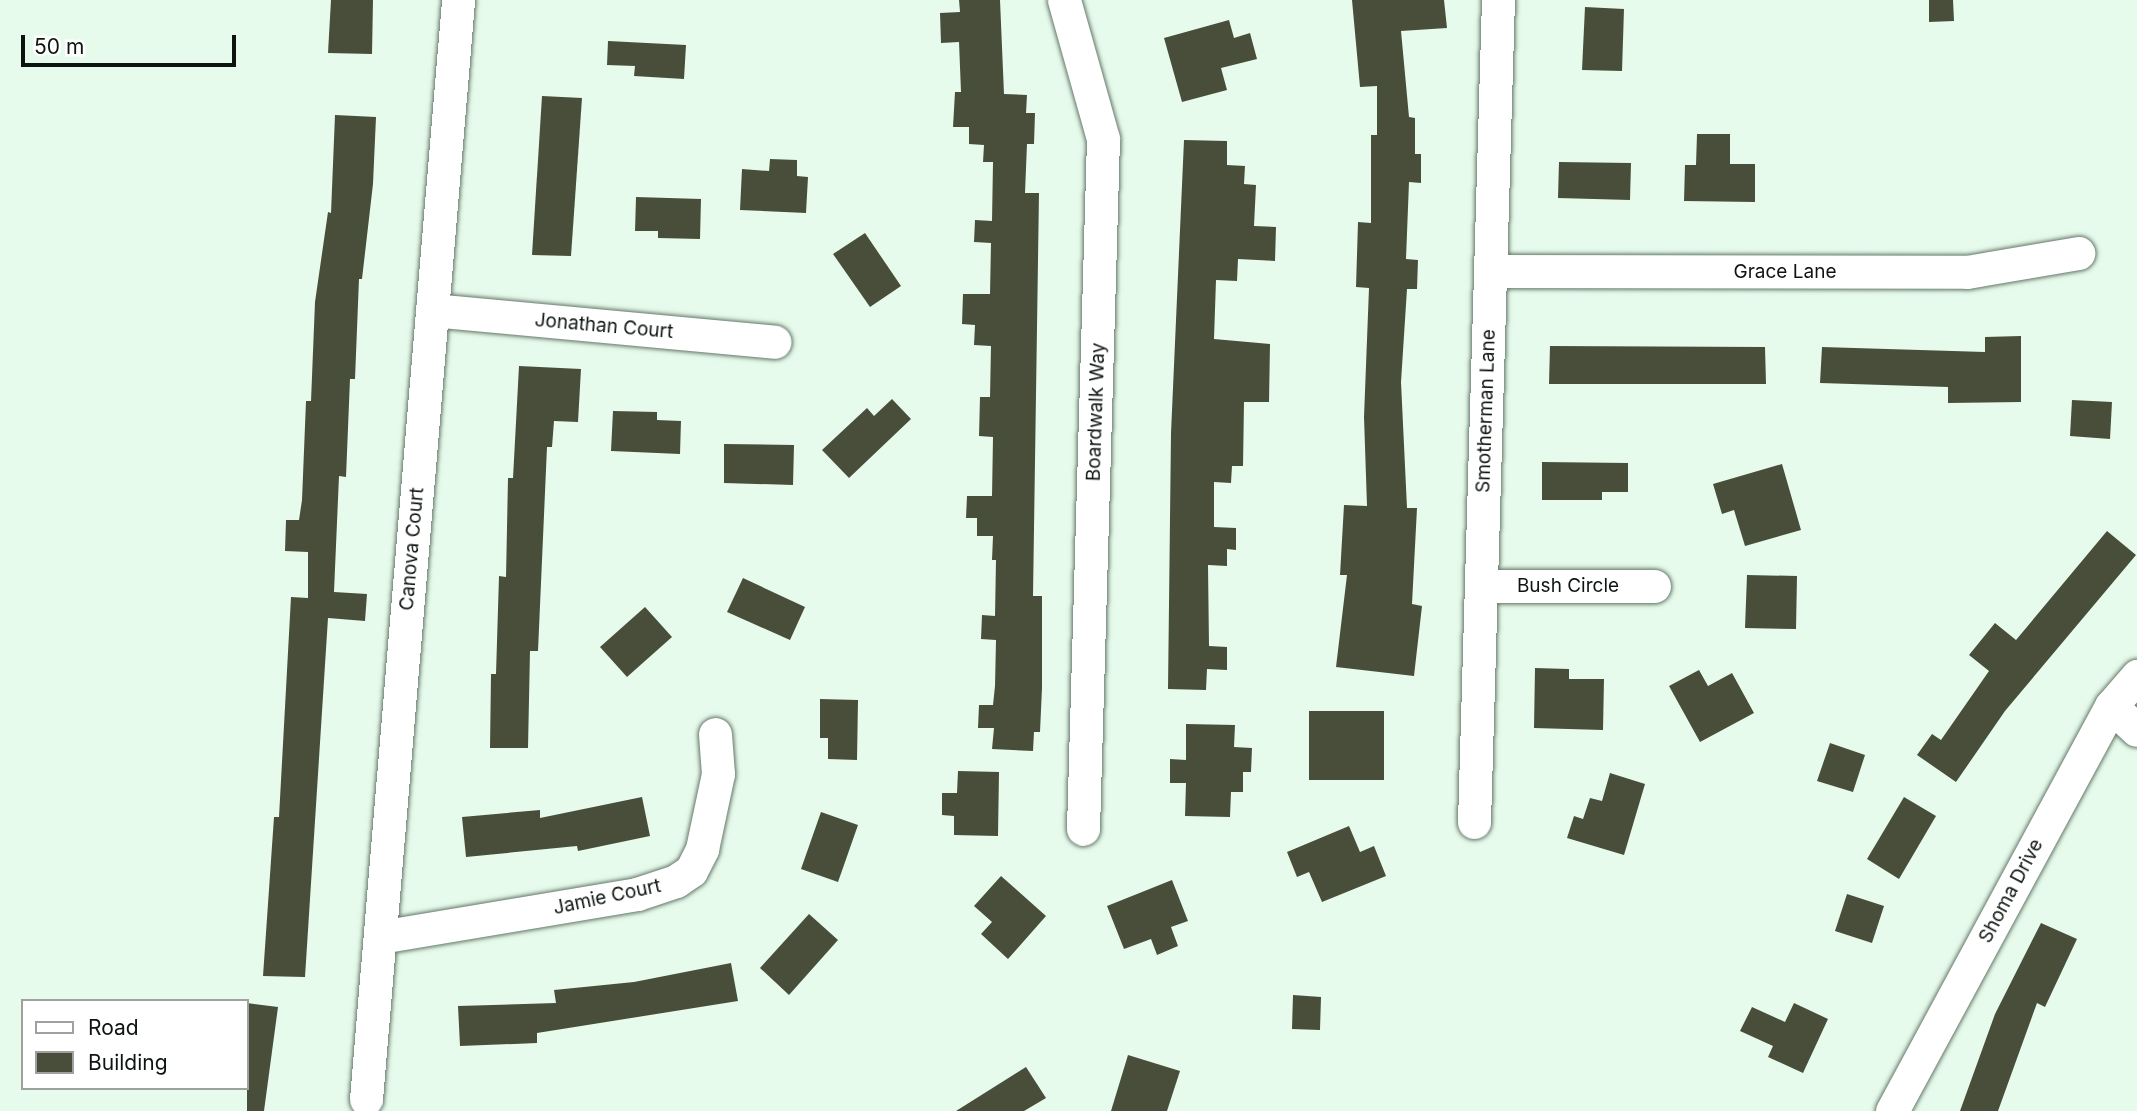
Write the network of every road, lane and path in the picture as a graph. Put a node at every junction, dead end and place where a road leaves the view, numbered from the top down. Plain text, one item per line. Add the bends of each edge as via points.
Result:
1 (458, 0) edge
2 (1063, 0) edge
3 (1499, 0) edge
4 (2078, 253) dead end
5 (1490, 271) junction
6 (432, 310) junction
7 (775, 342) dead end
8 (1482, 586) junction
9 (1654, 586) dead end
10 (2137, 676) edge
11 (2111, 706) junction
12 (2137, 730) edge
13 (715, 734) dead end
14 (1474, 822) dead end
15 (1083, 829) dead end
16 (380, 937) junction
17 (366, 1099) dead end
18 (1892, 1111) edge

1 - 6 street, Canova Court
2 - 15 street, Boardwalk Way via 1104,139
3 - 5 street, Smotherman Lane
4 - 5 street, Grace Lane via 1967,272
5 - 8 street, Smotherman Lane
6 - 7 street, Jonathan Court
6 - 16 street, Canova Court
8 - 9 street, Bush Circle
8 - 14 street, Smotherman Lane
10 - 11 street, Shoma Drive
11 - 12 street
11 - 18 street, Shoma Drive
13 - 16 street, Jamie Court via 718,774 702,849 691,871 676,881 637,894
16 - 17 street, Canova Court

